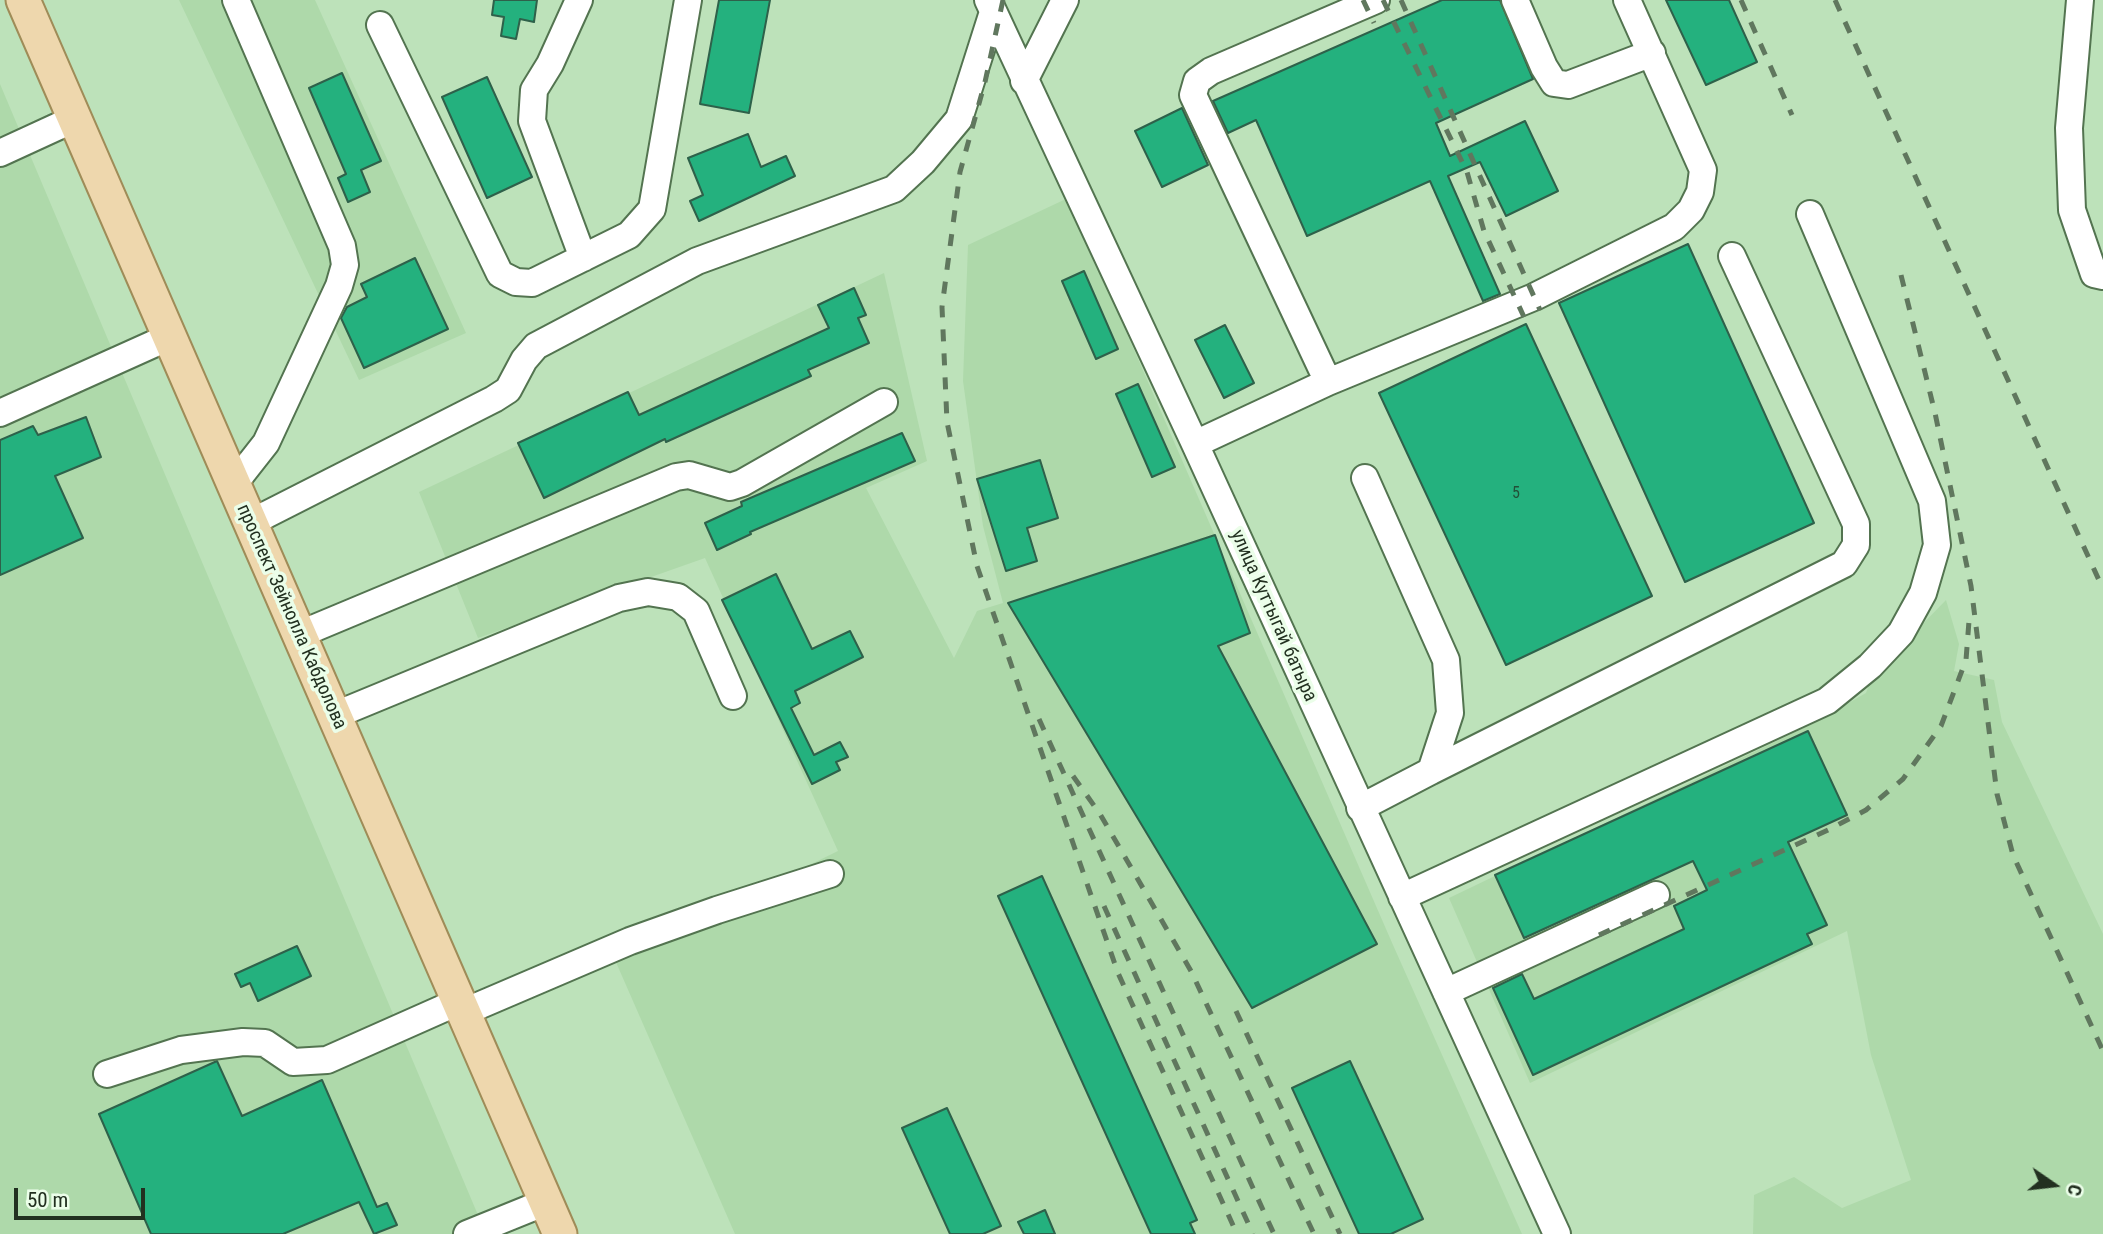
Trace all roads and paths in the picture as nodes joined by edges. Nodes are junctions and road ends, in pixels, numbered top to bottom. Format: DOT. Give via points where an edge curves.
graph roads {
  1 [pos="23,0"];
  2 [pos="236,0"];
  3 [pos="579,0"];
  4 [pos="688,0"];
  5 [pos="1065,0"];
  6 [pos="1376,0"];
  7 [pos="1515,0"];
  8 [pos="1627,0"];
  9 [pos="2080,0"];
  10 [pos="991,6"];
  11 [pos="380,24"];
  12 [pos="1651,53"];
  13 [pos="1024,81"];
  14 [pos="74,119"];
  15 [pos="0,153"];
  16 [pos="1810,214"];
  17 [pos="1732,256"];
  18 [pos="583,258"];
  19 [pos="2103,276"];
  20 [pos="169,337"];
  21 [pos="1328,382"];
  22 [pos="884,402"];
  23 [pos="0,413"];
  24 [pos="1195,444"];
  25 [pos="1365,478"];
  26 [pos="233,485"];
  27 [pos="250,523"];
  28 [pos="299,635"];
  29 [pos="733,696"];
  30 [pos="333,716"];
  31 [pos="1431,771"];
  32 [pos="1360,808"];
  33 [pos="830,874"];
  34 [pos="1656,895"];
  35 [pos="1402,897"];
  36 [pos="1446,992"];
  37 [pos="462,1007"];
  38 [pos="107,1074"];
  39 [pos="546,1202"];
  40 [pos="467,1234"];
  41 [pos="560,1234"];
  42 [pos="1556,1234"];
  1 -- 14 [label="main road, проспект Зейнолла Кабдолова"];
  2 -- 26 [label="street" via="342,246 345,265 266,443"];
  3 -- 18 [label="street" via="534,90 532,121"];
  4 -- 18 [label="street" via="652,209 629,234"];
  5 -- 13 [label="street"];
  6 -- 21 [label="street" via="1210,71 1197,81 1193,95"];
  7 -- 12 [label="street" via="1554,83 1568,85"];
  8 -- 12 [label="street"];
  9 -- 19 [label="street" via="2068,128 2072,210 2094,274"];
  10 -- 13 [label="street, улица Куттыгай батыра"];
  10 -- 27 [label="street" via="959,119 923,163 894,189 697,261 536,346 508,390 494,399"];
  11 -- 18 [label="street" via="500,274 532,283"];
  12 -- 21 [label="street" via="1703,170 1691,210 1674,227 1534,297"];
  13 -- 24 [label="street, улица Куттыгай батыра"];
  14 -- 15 [label="street"];
  14 -- 20 [label="main road, проспект Зейнолла Кабдолова"];
  16 -- 35 [label="street" via="1932,500 1937,545 1923,593 1901,633 1827,701"];
  17 -- 31 [label="street" via="1856,524 1856,545 1844,564"];
  20 -- 23 [label="street"];
  20 -- 26 [label="main road, проспект Зейнолла Кабдолова"];
  21 -- 24 [label="street"];
  22 -- 28 [label="street" via="742,483 730,487 689,475 676,477"];
  24 -- 32 [label="street, улица Куттыгай батыра"];
  25 -- 31 [label="street" via="1446,660 1450,713"];
  26 -- 27 [label="main road, проспект Зейнолла Кабдолова"];
  27 -- 28 [label="main road, проспект Зейнолла Кабдолова"];
  28 -- 30 [label="main road, проспект Зейнолла Кабдолова"];
  29 -- 30 [label="street" via="696,611 678,597 648,592 619,598"];
  30 -- 37 [label="main road, проспект Зейнолла Кабдолова"];
  31 -- 32 [label="street"];
  32 -- 35 [label="street, улица Куттыгай батыра"];
  33 -- 37 [label="street" via="630,941"];
  34 -- 36 [label="street"];
  35 -- 36 [label="street, улица Куттыгай батыра"];
  36 -- 42 [label="street, улица Куттыгай батыра"];
  37 -- 38 [label="street" via="327,1060 293,1062 265,1043 243,1042 181,1050"];
  37 -- 39 [label="main road, проспект Зейнолла Кабдолова"];
  39 -- 40 [label="street"];
  39 -- 41 [label="main road, проспект Зейнолла Кабдолова"];
}
